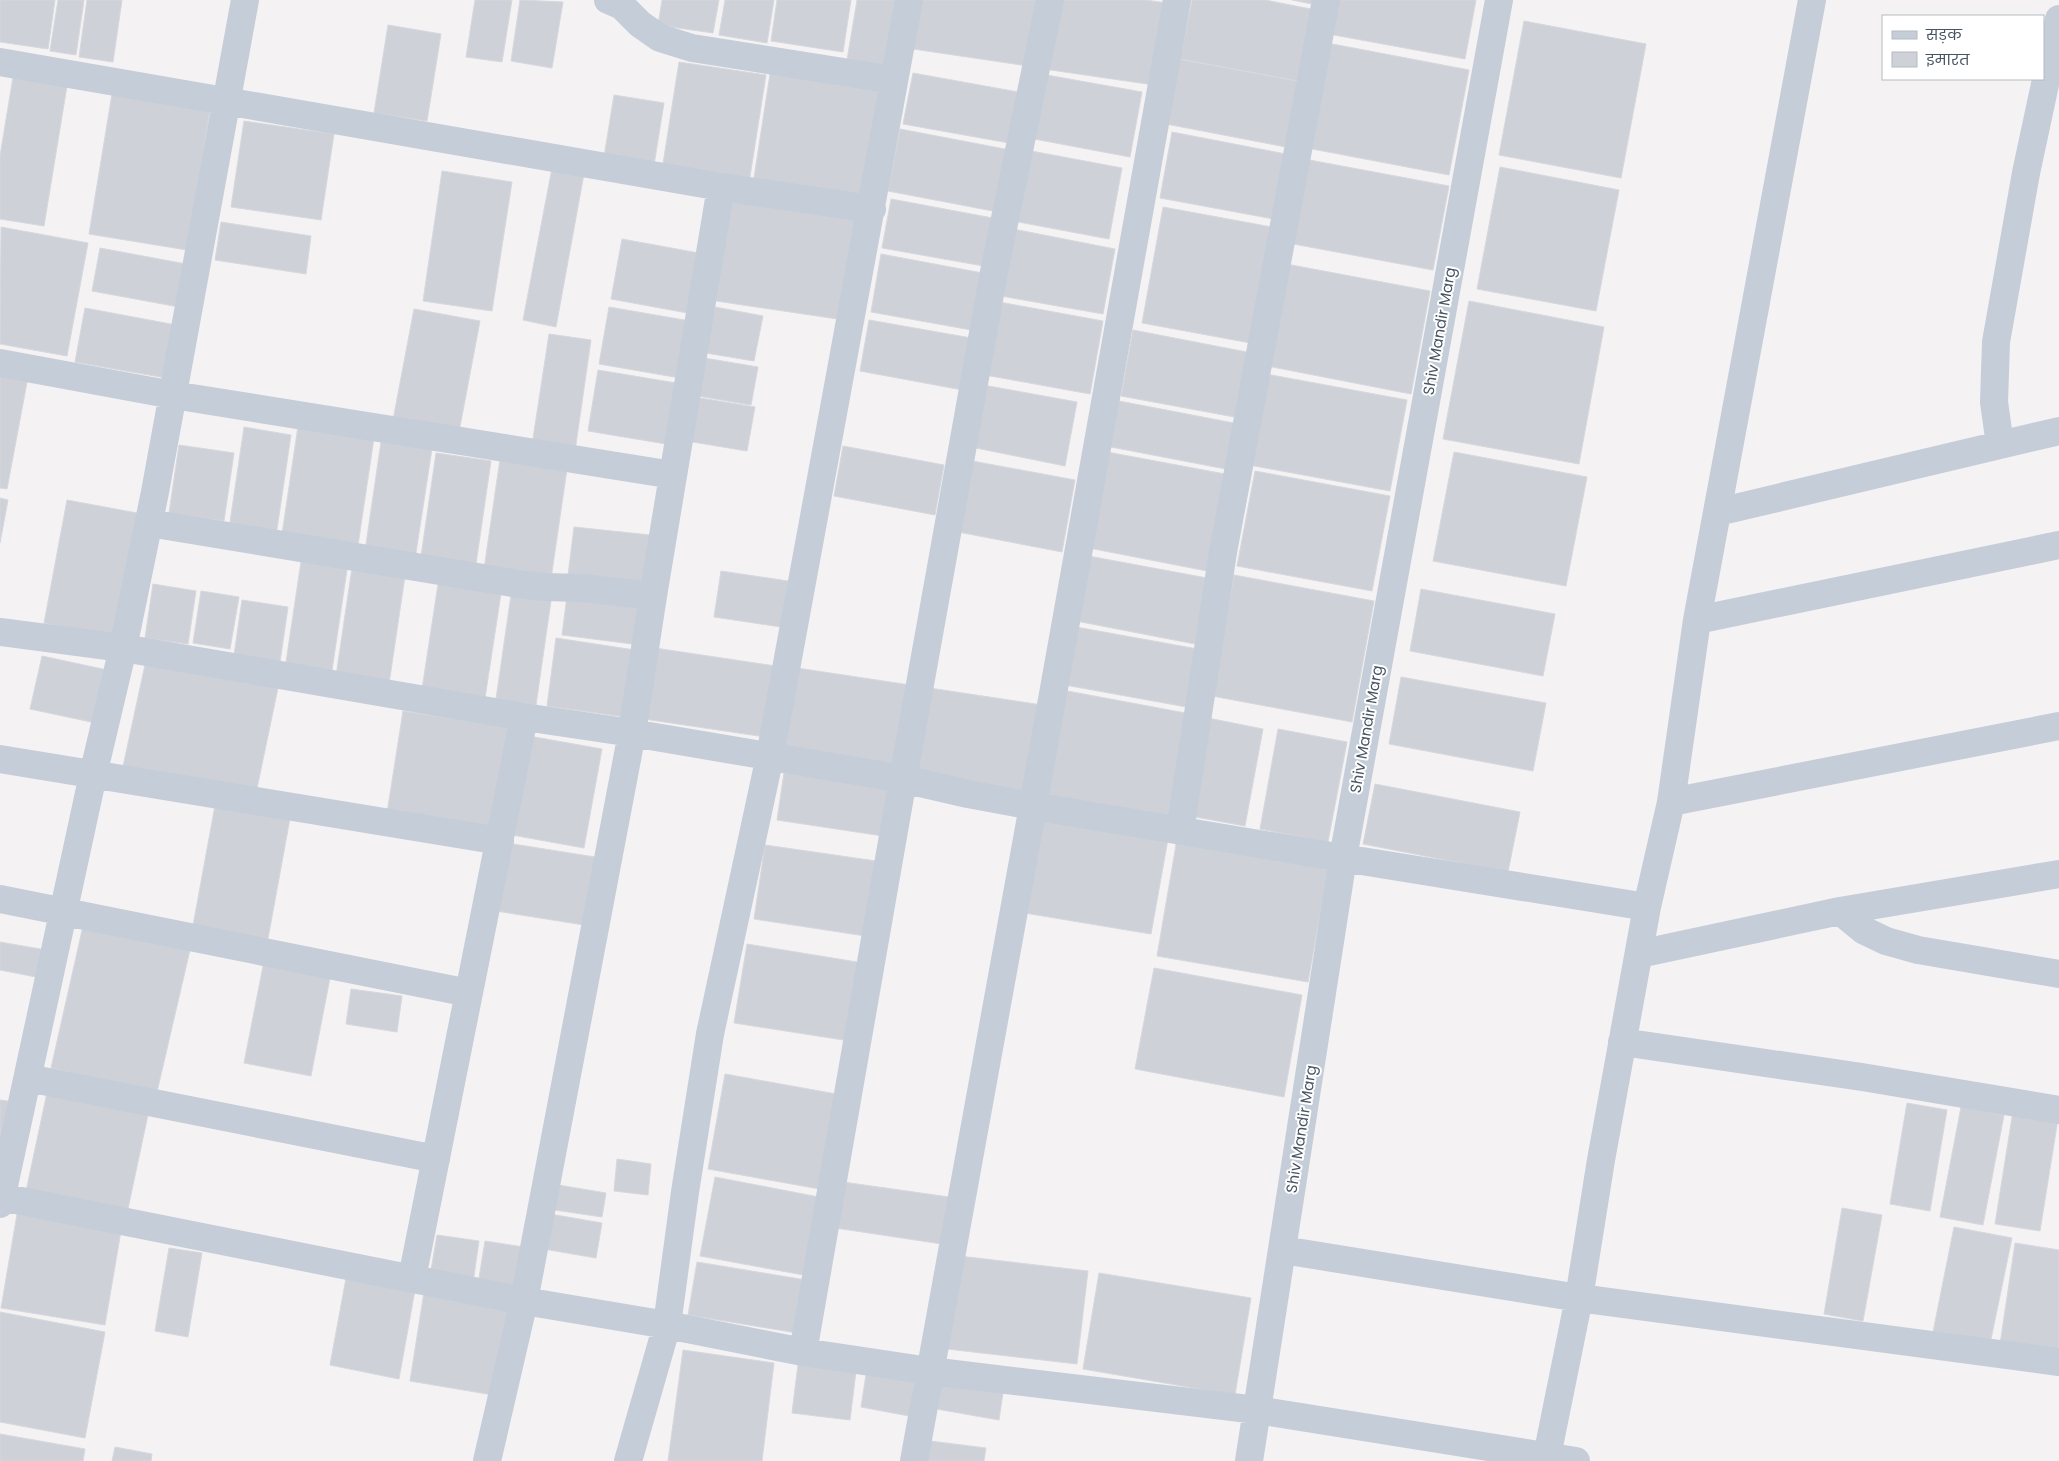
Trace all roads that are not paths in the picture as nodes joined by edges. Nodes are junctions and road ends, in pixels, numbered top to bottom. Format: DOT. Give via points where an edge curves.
graph roads {
  1 [pos="245,0"];
  2 [pos="608,0"];
  3 [pos="909,0"];
  4 [pos="1050,0"];
  5 [pos="1177,0"];
  6 [pos="1326,0"];
  7 [pos="1500,0"];
  8 [pos="1812,0"];
  9 [pos="2059,19"];
  10 [pos="0,62"];
  11 [pos="894,80"];
  12 [pos="227,101"];
  13 [pos="721,188"];
  14 [pos="872,209"];
  15 [pos="0,363"];
  16 [pos="173,396"];
  17 [pos="2059,431"];
  18 [pos="2000,445"];
  19 [pos="673,475"];
  20 [pos="1718,512"];
  21 [pos="149,523"];
  22 [pos="2059,546"];
  23 [pos="652,596"];
  24 [pos="1697,620"];
  25 [pos="0,632"];
  26 [pos="123,648"];
  27 [pos="524,717"];
  28 [pos="2059,726"];
  29 [pos="632,733"];
  30 [pos="770,756"];
  31 [pos="0,759"];
  32 [pos="93,775"];
  33 [pos="903,779"];
  34 [pos="1671,802"];
  35 [pos="1034,806"];
  36 [pos="1180,831"];
  37 [pos="500,841"];
  38 [pos="1343,858"];
  39 [pos="2059,874"];
  40 [pos="0,899"];
  41 [pos="1647,907"];
  42 [pos="1840,911"];
  43 [pos="64,912"];
  44 [pos="1639,954"];
  45 [pos="2059,974"];
  46 [pos="469,993"];
  47 [pos="1622,1042"];
  48 [pos="28,1078"];
  49 [pos="2059,1110"];
  50 [pos="436,1159"];
  51 [pos="1,1201"];
  52 [pos="1283,1250"];
  53 [pos="412,1278"];
  54 [pos="1579,1298"];
  55 [pos="524,1301"];
  56 [pos="668,1325"];
  57 [pos="802,1352"];
  58 [pos="2059,1362"];
  59 [pos="930,1371"];
  60 [pos="1257,1410"];
  61 [pos="1547,1459"];
  62 [pos="487,1461"];
  63 [pos="628,1461"];
  64 [pos="914,1461"];
  65 [pos="1249,1461"];
  66 [pos="1576,1461"];
  1 -- 12 [label="street"];
  2 -- 11 [label="street" via="622,6 660,38 692,48"];
  3 -- 11 [label="street"];
  4 -- 33 [label="street" via="994,272"];
  5 -- 35 [label="street"];
  6 -- 36 [label="street" via="1223,552"];
  7 -- 38 [label="street, Shiv Mandir Marg"];
  8 -- 20 [label="street"];
  9 -- 18 [label="street" via="2026,172 1996,342 1994,402"];
  10 -- 12 [label="street"];
  11 -- 14 [label="street"];
  12 -- 13 [label="street"];
  12 -- 16 [label="street"];
  13 -- 14 [label="street"];
  13 -- 19 [label="street"];
  14 -- 30 [label="street"];
  15 -- 16 [label="street"];
  16 -- 19 [label="street"];
  16 -- 21 [label="street"];
  17 -- 18 [label="street"];
  18 -- 20 [label="street"];
  19 -- 23 [label="street"];
  20 -- 24 [label="street"];
  21 -- 23 [label="street" via="525,585"];
  21 -- 26 [label="street"];
  22 -- 24 [label="street"];
  23 -- 29 [label="street"];
  24 -- 34 [label="street"];
  25 -- 26 [label="street"];
  26 -- 27 [label="street"];
  26 -- 32 [label="street"];
  27 -- 29 [label="street"];
  27 -- 37 [label="street"];
  28 -- 34 [label="street"];
  29 -- 30 [label="street"];
  29 -- 55 [label="street"];
  30 -- 33 [label="street"];
  30 -- 56 [label="street" via="710,1034"];
  31 -- 32 [label="street"];
  32 -- 37 [label="street"];
  32 -- 43 [label="street"];
  33 -- 35 [label="street"];
  33 -- 57 [label="street"];
  34 -- 41 [label="street"];
  35 -- 36 [label="street"];
  35 -- 59 [label="street"];
  36 -- 38 [label="street"];
  37 -- 46 [label="street"];
  38 -- 41 [label="street"];
  38 -- 52 [label="street, Shiv Mandir Marg"];
  39 -- 42 [label="street"];
  40 -- 43 [label="street"];
  41 -- 44 [label="street"];
  42 -- 44 [label="street"];
  42 -- 45 [label="street" via="1864,930 1886,941 1918,950"];
  43 -- 46 [label="street"];
  43 -- 48 [label="street"];
  44 -- 47 [label="street"];
  46 -- 50 [label="street"];
  47 -- 49 [label="street"];
  47 -- 54 [label="street"];
  48 -- 50 [label="street"];
  48 -- 51 [label="street"];
  50 -- 53 [label="street"];
  51 -- 53 [label="street"];
  52 -- 54 [label="street"];
  52 -- 60 [label="street, Shiv Mandir Marg"];
  53 -- 55 [label="street"];
  54 -- 58 [label="street"];
  54 -- 61 [label="street"];
  55 -- 56 [label="street"];
  55 -- 62 [label="street"];
  56 -- 57 [label="street"];
  56 -- 63 [label="street"];
  57 -- 59 [label="street"];
  59 -- 60 [label="street"];
  59 -- 64 [label="street"];
  60 -- 61 [label="street"];
  60 -- 65 [label="street, Shiv Mandir Marg"];
  61 -- 66 [label="street"];
}
